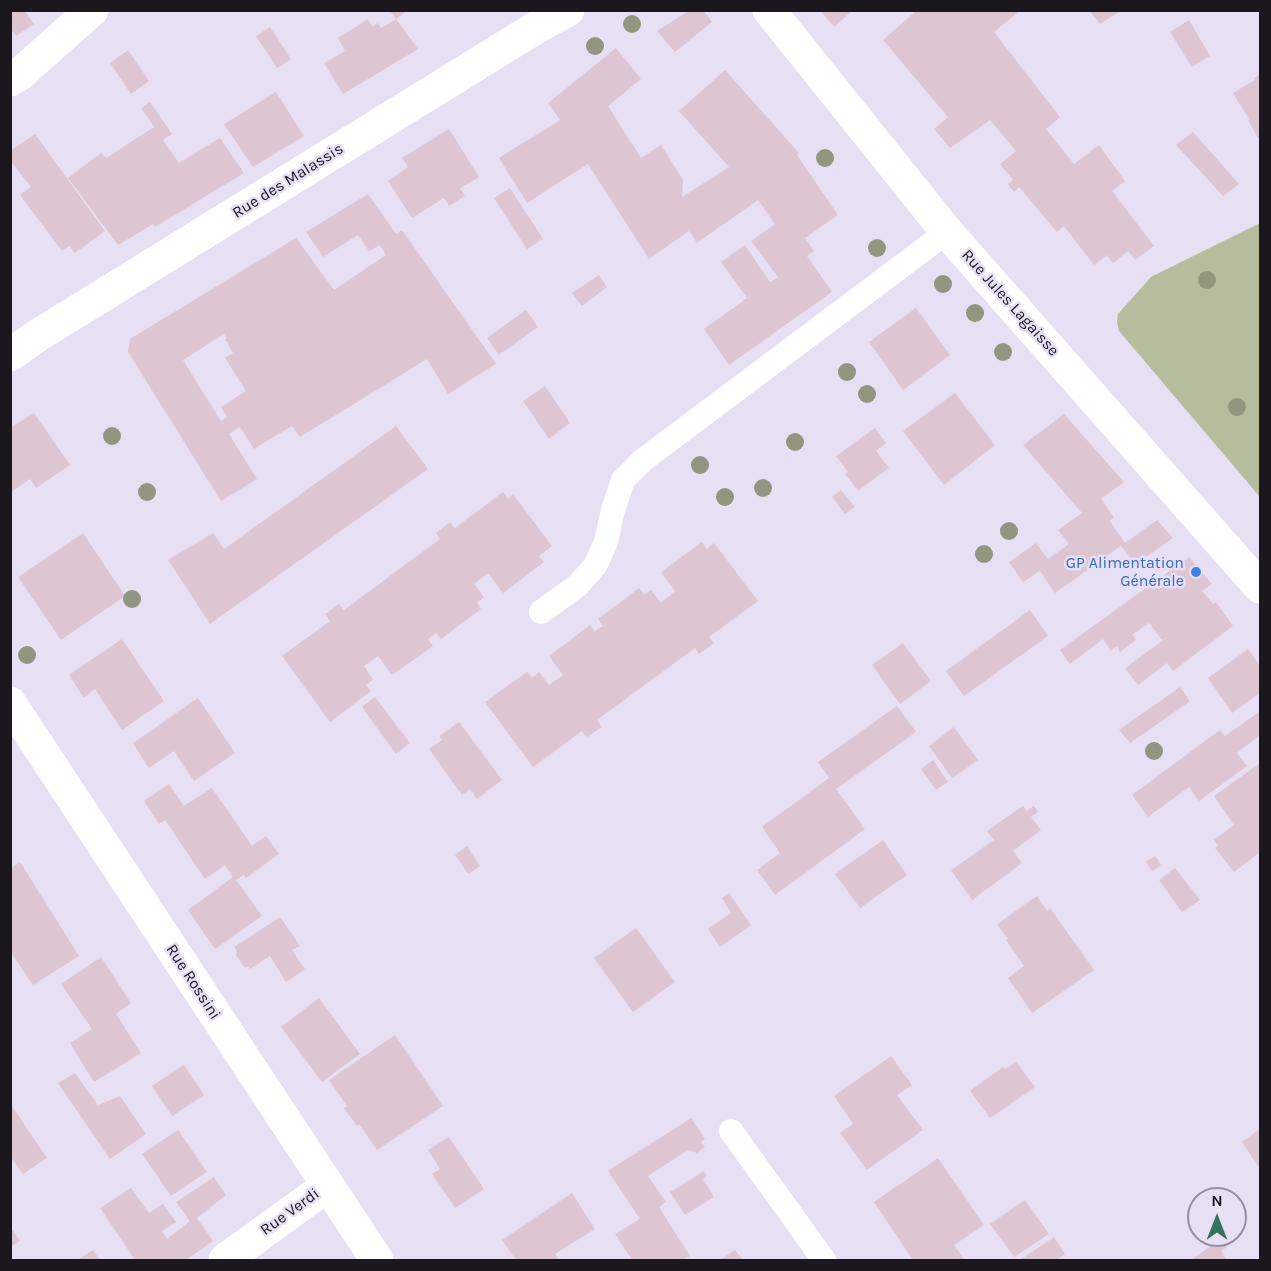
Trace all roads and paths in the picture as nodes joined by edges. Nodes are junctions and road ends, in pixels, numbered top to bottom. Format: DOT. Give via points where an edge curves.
graph roads {
  1 [pos="92,10"];
  2 [pos="568,10"];
  3 [pos="769,10"];
  4 [pos="530,19"];
  5 [pos="10,80"];
  6 [pos="947,232"];
  7 [pos="10,355"];
  8 [pos="1260,587"];
  9 [pos="541,612"];
  10 [pos="10,703"];
  11 [pos="731,1131"];
  12 [pos="327,1186"];
  13 [pos="225,1260"];
  14 [pos="377,1260"];
  15 [pos="824,1260"];
  1 -- 5 [label="street"];
  2 -- 4 [label="street, Rue des Malassis"];
  3 -- 6 [label="street, Rue Jules Lagaisse"];
  4 -- 7 [label="street, Rue des Malassis"];
  6 -- 8 [label="street, Rue Jules Lagaisse"];
  6 -- 9 [label="lane" via="643,460 623,480 606,542 595,566 578,585"];
  10 -- 12 [label="street, Rue Rossini"];
  11 -- 15 [label="lane"];
  12 -- 13 [label="street, Rue Verdi"];
  12 -- 14 [label="street, Rue Rossini"];
}
